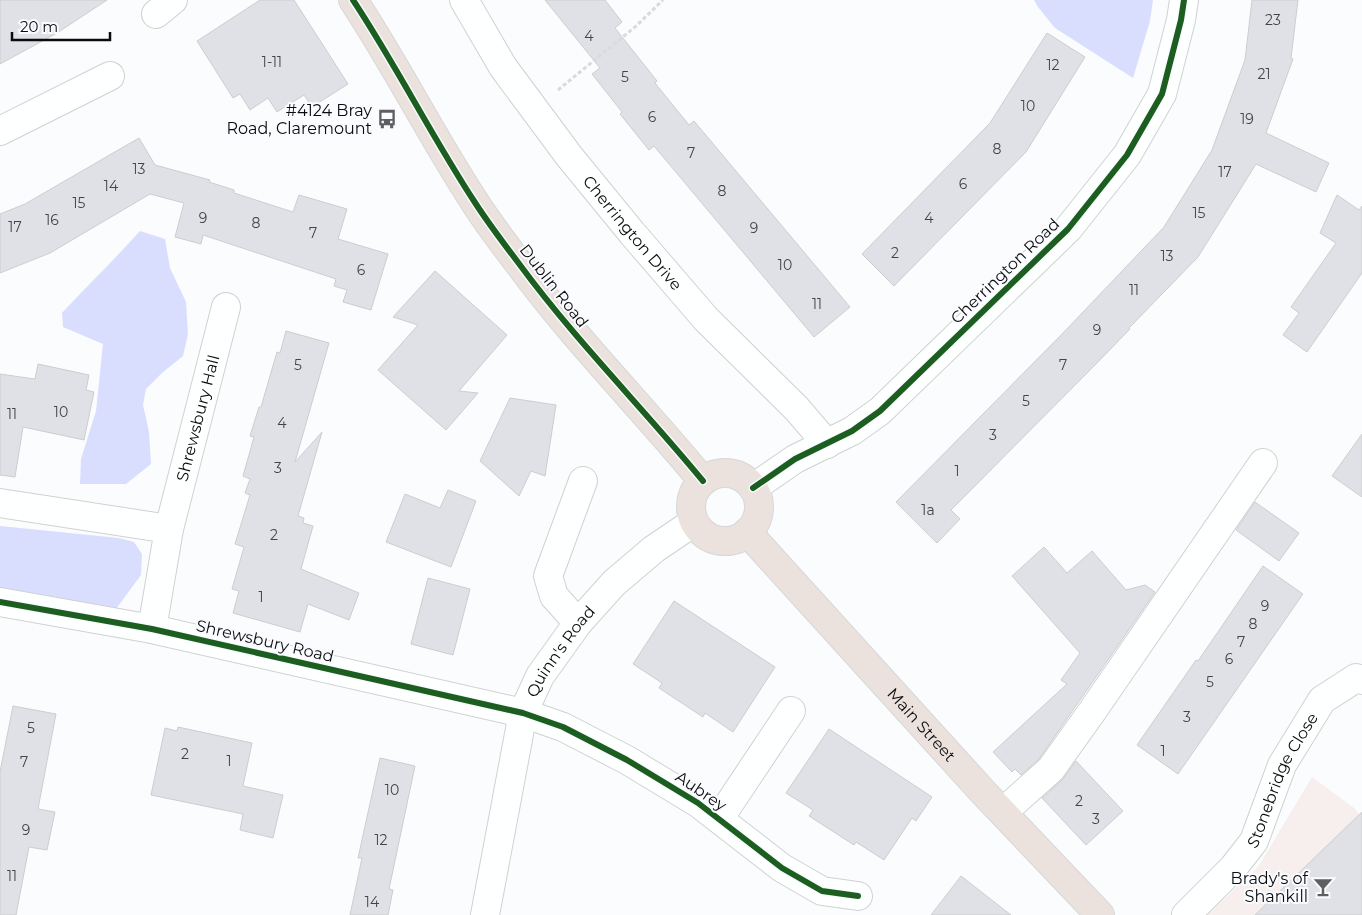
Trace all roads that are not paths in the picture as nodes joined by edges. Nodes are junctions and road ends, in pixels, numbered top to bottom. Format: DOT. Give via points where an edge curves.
graph roads {
  1 [pos="353,0"];
  2 [pos="464,0"];
  3 [pos="1184,0"];
  4 [pos="110,76"];
  5 [pos="0,131"];
  6 [pos="226,307"];
  7 [pos="827,444"];
  8 [pos="1262,463"];
  9 [pos="583,481"];
  10 [pos="703,481"];
  11 [pos="753,488"];
  12 [pos="0,503"];
  13 [pos="694,522"];
  14 [pos="169,529"];
  15 [pos="747,532"];
  16 [pos="0,602"];
  17 [pos="578,623"];
  18 [pos="152,629"];
  19 [pos="1362,680"];
  20 [pos="791,711"];
  21 [pos="523,713"];
  22 [pos="1003,812"];
  23 [pos="719,819"];
  24 [pos="858,896"];
  25 [pos="485,915"];
  26 [pos="1100,915"];
  27 [pos="1186,915"];
  1 -- 10 [label="main road, Dublin Road" via="474,201 520,266 584,346"];
  2 -- 7 [label="street, Cherrington Drive" via="503,67 569,156 706,319 797,409"];
  3 -- 7 [label="street, Cherrington Road" via="1182,20 1162,94 1127,155 1068,229 880,411"];
  4 -- 5 [label="street"];
  6 -- 14 [label="street, Shrewsbury Hall"];
  7 -- 11 [label="street, Cherrington Road" via="795,459"];
  8 -- 22 [label="street" via="1051,769"];
  9 -- 17 [label="street" via="548,576 554,596"];
  10 -- 11 [label="main road" via="711,476 735,475"];
  10 -- 13 [label="main road" via="697,487 691,505"];
  11 -- 15 [label="main road" via="758,513"];
  12 -- 14 [label="street"];
  13 -- 15 [label="main road" via="703,534 717,540 737,539"];
  13 -- 17 [label="street, Quinn's Road" via="647,554 614,583"];
  14 -- 18 [label="street, Shrewsbury Hall"];
  15 -- 22 [label="main road, Main Street"];
  16 -- 18 [label="street, Shrewsbury Road"];
  17 -- 21 [label="street, Quinn's Road" via="540,676"];
  18 -- 21 [label="street, Shrewsbury Road"];
  19 -- 27 [label="street, Stonebridge Close" via="1356,678 1322,700 1282,765 1254,841 1233,868"];
  20 -- 23 [label="street, Aubrey"];
  21 -- 23 [label="street, Aubrey" via="563,727 627,760"];
  21 -- 25 [label="street, Quinn's Road"];
  22 -- 26 [label="main road, Main Street"];
  23 -- 24 [label="street, Aubrey" via="782,868 822,891"];
}
